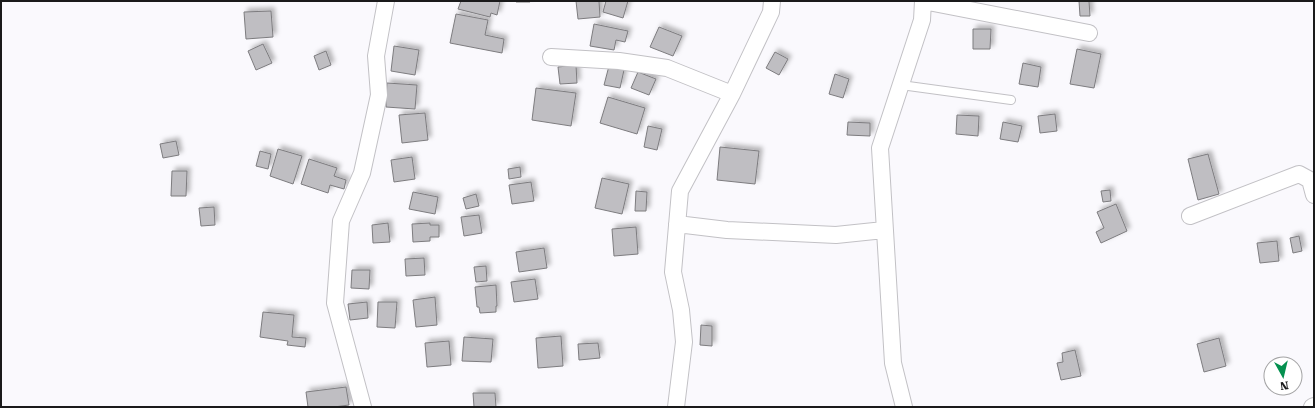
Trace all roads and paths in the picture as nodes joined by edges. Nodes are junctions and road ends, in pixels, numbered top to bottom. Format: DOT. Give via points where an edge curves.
graph roads {
  1 [pos="386,1"];
  2 [pos="772,1"];
  3 [pos="923,1"];
  4 [pos="1089,33"];
  5 [pos="551,57"];
  6 [pos="901,85"];
  7 [pos="732,94"];
  8 [pos="1011,100"];
  9 [pos="1313,184"];
  10 [pos="1190,216"];
  11 [pos="677,224"];
  12 [pos="884,230"];
  13 [pos="363,407"];
  14 [pos="676,407"];
  15 [pos="904,407"];
  1 -- 13 [label="street" via="376,56 379,95 362,174 341,221 336,303"];
  2 -- 7 [label="street" via="772,12"];
  3 -- 4 [label="street"];
  3 -- 6 [label="street" via="922,20"];
  5 -- 7 [label="street" via="619,61 667,68"];
  6 -- 8 [label="lane"];
  6 -- 12 [label="street" via="880,148"];
  7 -- 11 [label="street" via="680,191"];
  9 -- 10 [label="street" via="1299,174"];
  11 -- 12 [label="street" via="727,230 836,235"];
  11 -- 14 [label="street" via="672,272 681,310 684,342"];
  12 -- 15 [label="street" via="893,363"];
}
